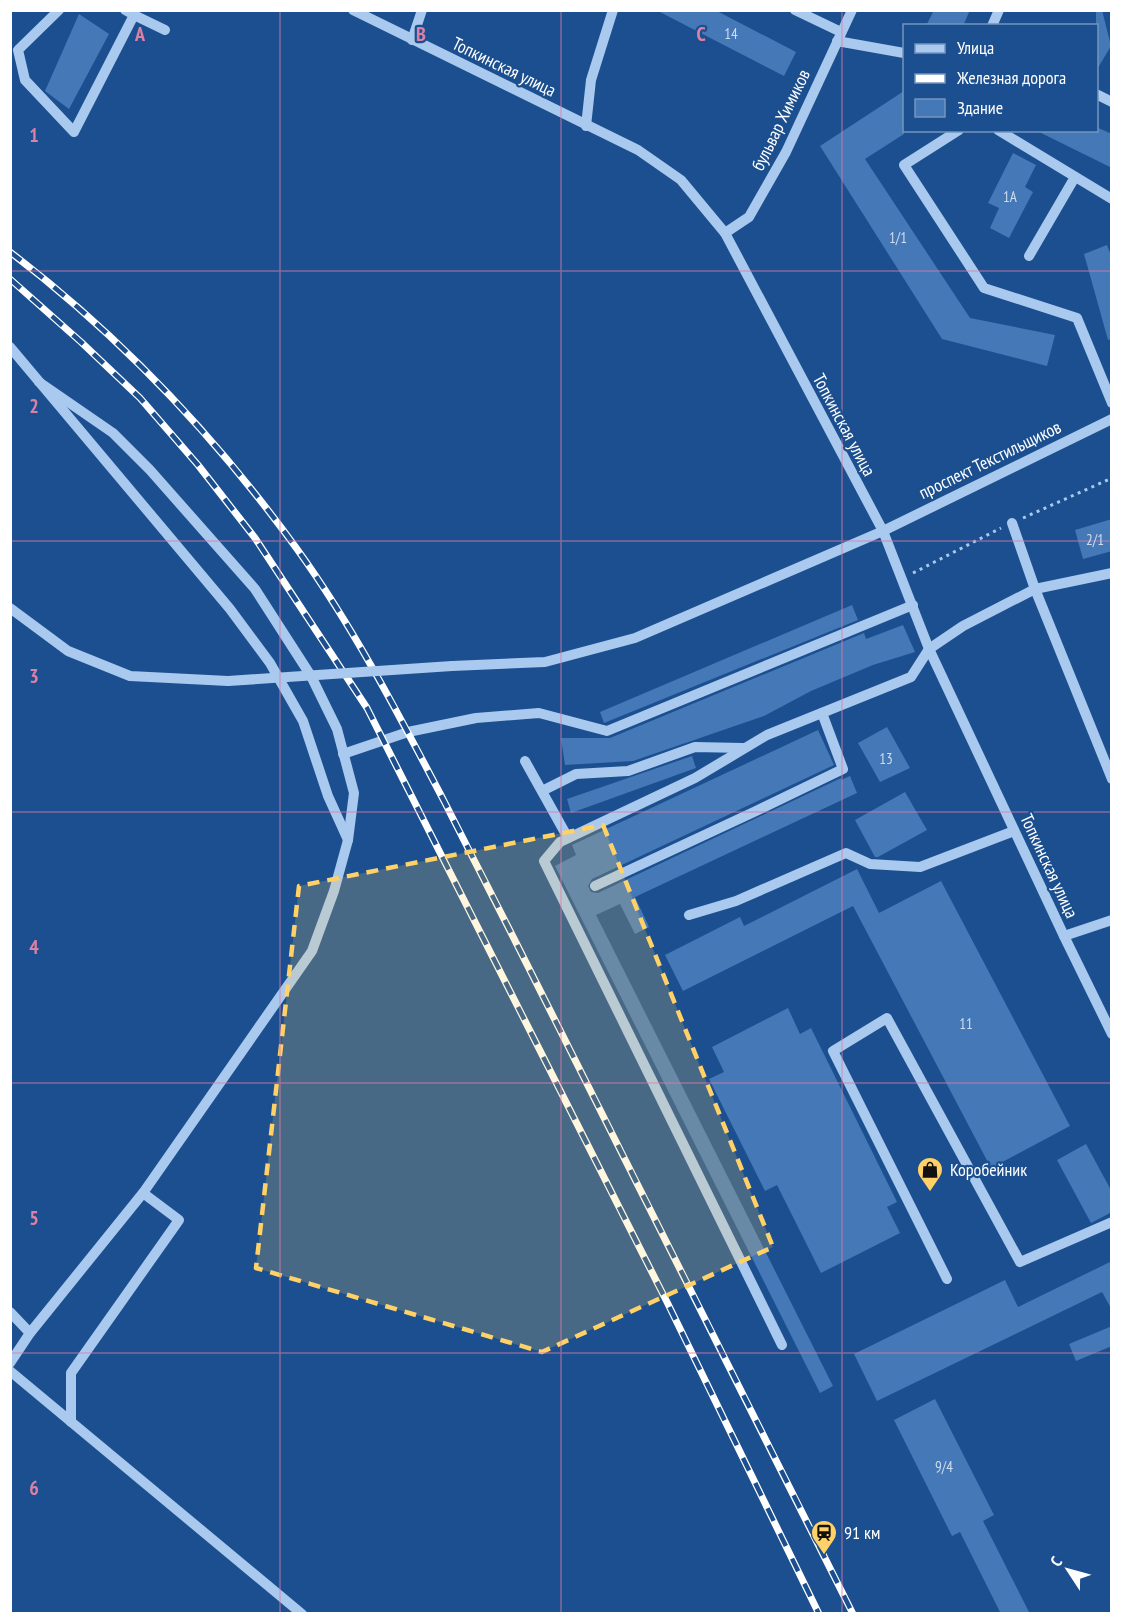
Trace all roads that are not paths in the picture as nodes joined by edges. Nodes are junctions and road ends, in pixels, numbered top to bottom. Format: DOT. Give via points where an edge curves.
graph roads {
  1 [pos="59,10"];
  2 [pos="353,10"];
  3 [pos="422,10"];
  4 [pos="613,10"];
  5 [pos="795,10"];
  6 [pos="852,10"];
  7 [pos="999,10"];
  8 [pos="130,13"];
  9 [pos="993,24"];
  10 [pos="165,30"];
  11 [pos="839,37"];
  12 [pos="412,40"];
  13 [pos="14,48"];
  14 [pos="903,53"];
  15 [pos="1098,95"];
  16 [pos="1112,102"];
  17 [pos="586,126"];
  18 [pos="956,132"];
  19 [pos="1001,132"];
  20 [pos="1075,177"];
  21 [pos="1112,199"];
  22 [pos="725,233"];
  23 [pos="1029,256"];
  24 [pos="10,347"];
  25 [pos="39,382"];
  26 [pos="1112,403"];
  27 [pos="1112,419"];
  28 [pos="1012,523"];
  29 [pos="883,531"];
  30 [pos="1112,573"];
  31 [pos="1035,589"];
  32 [pos="913,605"];
  33 [pos="10,608"];
  34 [pos="929,649"];
  35 [pos="822,713"];
  36 [pos="745,748"];
  37 [pos="343,754"];
  38 [pos="525,761"];
  39 [pos="1112,779"];
  40 [pos="542,791"];
  41 [pos="1014,831"];
  42 [pos="568,838"];
  43 [pos="348,840"];
  44 [pos="595,886"];
  45 [pos="689,915"];
  46 [pos="1112,920"];
  47 [pos="1064,936"];
  48 [pos="1112,1034"];
  49 [pos="143,1193"];
  50 [pos="1112,1222"];
  51 [pos="947,1279"];
  52 [pos="10,1312"];
  53 [pos="30,1333"];
  54 [pos="782,1345"];
  55 [pos="10,1363"];
  56 [pos="10,1371"];
  57 [pos="71,1422"];
  58 [pos="302,1614"];
  1 -- 13 [label="street"];
  2 -- 12 [label="street, Топкинская улица"];
  3 -- 12 [label="street"];
  4 -- 17 [label="street" via="591,80"];
  5 -- 11 [label="street"];
  6 -- 11 [label="street, бульвар Химиков"];
  7 -- 9 [label="street"];
  8 -- 10 [label="street"];
  8 -- 13 [label="street" via="74,132 25,80"];
  11 -- 14 [label="street"];
  11 -- 22 [label="street, бульвар Химиков" via="786,152 749,217"];
  12 -- 17 [label="street, Топкинская улица"];
  15 -- 16 [label="street"];
  17 -- 22 [label="street, Топкинская улица" via="638,150 681,180"];
  18 -- 26 [label="street" via="904,165 984,288 1077,318"];
  19 -- 20 [label="street"];
  20 -- 21 [label="street"];
  20 -- 23 [label="street"];
  22 -- 29 [label="street, Топкинская улица"];
  24 -- 25 [label="street"];
  25 -- 37 [label="street" via="113,433 255,589 311,676 337,729"];
  25 -- 43 [label="street" via="230,609 270,663 303,721"];
  27 -- 29 [label="street, проспект Текстильщиков"];
  28 -- 31 [label="street"];
  29 -- 32 [label="street, Топкинская улица"];
  29 -- 33 [label="street, проспект Текстильщиков, bridge" via="635,638 545,662 228,681 130,676 68,651"];
  30 -- 31 [label="street"];
  31 -- 34 [label="street" via="963,626"];
  31 -- 39 [label="street"];
  32 -- 34 [label="street, Топкинская улица"];
  32 -- 37 [label="street" via="607,731 539,713 476,718 408,732"];
  34 -- 35 [label="street" via="911,677"];
  34 -- 41 [label="street, Топкинская улица"];
  35 -- 36 [label="street"];
  35 -- 44 [label="street" via="843,768"];
  36 -- 40 [label="street" via="695,747 628,771 576,774"];
  36 -- 42 [label="street" via="695,778"];
  37 -- 43 [label="street" via="354,793"];
  38 -- 40 [label="street"];
  40 -- 42 [label="street"];
  41 -- 45 [label="street" via="920,867 870,864 846,852 736,901"];
  41 -- 47 [label="street, Топкинская улица"];
  42 -- 54 [label="street" via="544,861"];
  43 -- 49 [label="street" via="312,951"];
  46 -- 47 [label="street"];
  47 -- 48 [label="street, Топкинская улица"];
  49 -- 53 [label="street"];
  49 -- 57 [label="street" via="179,1220 71,1373"];
  50 -- 51 [label="street" via="1020,1263 887,1018 833,1051"];
  52 -- 53 [label="street"];
  53 -- 55 [label="street"];
  56 -- 57 [label="street"];
  57 -- 58 [label="street"];
}
